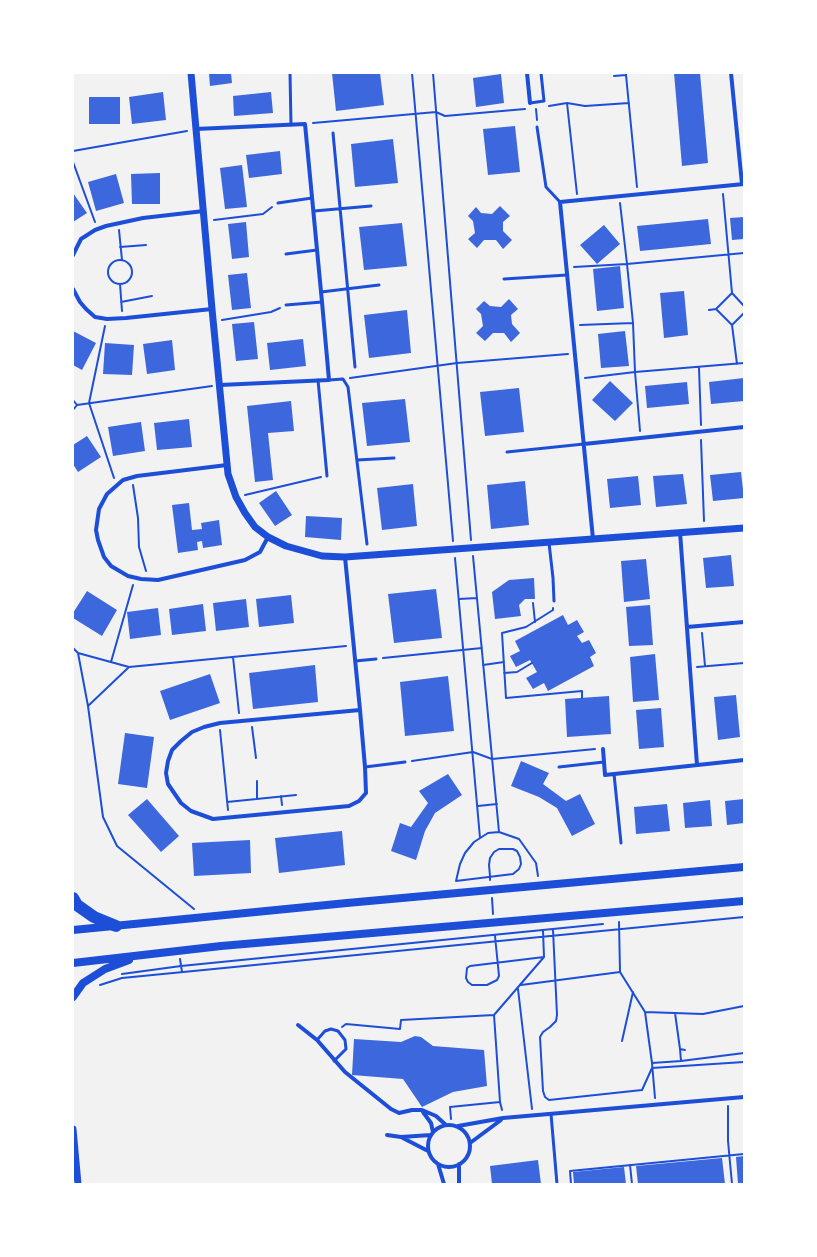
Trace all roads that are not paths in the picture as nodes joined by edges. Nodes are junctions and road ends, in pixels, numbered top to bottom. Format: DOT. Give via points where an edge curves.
graph roads {
  1 [pos="191,73"];
  2 [pos="290,73"];
  3 [pos="527,73"];
  4 [pos="541,73"];
  5 [pos="732,73"];
  6 [pos="530,103"];
  7 [pos="291,125"];
  8 [pos="537,127"];
  9 [pos="196,129"];
  10 [pos="333,133"];
  11 [pos="743,184"];
  12 [pos="312,198"];
  13 [pos="560,202"];
  14 [pos="278,203"];
  15 [pos="371,206"];
  16 [pos="340,208"];
  17 [pos="204,211"];
  18 [pos="314,211"];
  19 [pos="317,250"];
  20 [pos="286,254"];
  21 [pos="73,255"];
  22 [pos="568,275"];
  23 [pos="504,279"];
  24 [pos="379,285"];
  25 [pos="73,289"];
  26 [pos="348,289"];
  27 [pos="321,292"];
  28 [pos="322,302"];
  29 [pos="286,305"];
  30 [pos="212,309"];
  31 [pos="355,367"];
  32 [pos="318,380"];
  33 [pos="329,380"];
  34 [pos="220,385"];
  35 [pos="744,427"];
  36 [pos="584,444"];
  37 [pos="507,452"];
  38 [pos="394,458"];
  39 [pos="357,460"];
  40 [pos="228,465"];
  41 [pos="328,476"];
  42 [pos="744,528"];
  43 [pos="680,532"];
  44 [pos="268,537"];
  45 [pos="593,540"];
  46 [pos="548,541"];
  47 [pos="367,544"];
  48 [pos="345,557"];
  49 [pos="554,601"];
  50 [pos="744,622"];
  51 [pos="687,627"];
  52 [pos="376,659"];
  53 [pos="355,661"];
  54 [pos="360,710"];
  55 [pos="603,748"];
  56 [pos="744,760"];
  57 [pos="405,762"];
  58 [pos="604,762"];
  59 [pos="697,765"];
  60 [pos="365,767"];
  61 [pos="559,767"];
  62 [pos="614,774"];
  63 [pos="621,843"];
  64 [pos="744,867"];
  65 [pos="73,898"];
  66 [pos="744,901"];
  67 [pos="116,926"];
  68 [pos="73,930"];
  69 [pos="138,956"];
  70 [pos="73,963"];
  71 [pos="73,997"];
  72 [pos="298,1025"];
  73 [pos="318,1040"];
  74 [pos="334,1061"];
  75 [pos="744,1097"];
  76 [pos="422,1110"];
  77 [pos="551,1114"];
  78 [pos="503,1118"];
  79 [pos="446,1125"];
  80 [pos="458,1126"];
  81 [pos="73,1129"];
  82 [pos="432,1133"];
  83 [pos="388,1135"];
  84 [pos="401,1137"];
  85 [pos="470,1143"];
  86 [pos="428,1151"];
  87 [pos="438,1164"];
  88 [pos="459,1164"];
  89 [pos="78,1184"];
  90 [pos="444,1184"];
  91 [pos="459,1184"];
  92 [pos="557,1184"];
  1 -- 9 [label="street"];
  2 -- 7 [label="lane"];
  3 -- 6 [label="street"];
  4 -- 6 [label="lane" via="544,101"];
  5 -- 11 [label="street"];
  7 -- 9 [label="street"];
  7 -- 12 [label="street" via="306,124"];
  8 -- 13 [label="lane" via="546,187"];
  9 -- 17 [label="street"];
  10 -- 16 [label="lane"];
  11 -- 13 [label="street"];
  12 -- 14 [label="lane"];
  12 -- 18 [label="street"];
  13 -- 22 [label="street"];
  15 -- 16 [label="lane"];
  16 -- 18 [label="lane"];
  16 -- 26 [label="lane"];
  17 -- 21 [label="street" via="143,218 98,229 81,239"];
  17 -- 30 [label="street"];
  18 -- 19 [label="street"];
  19 -- 20 [label="lane"];
  19 -- 27 [label="street"];
  22 -- 23 [label="lane"];
  22 -- 36 [label="street"];
  24 -- 26 [label="lane"];
  25 -- 30 [label="street" via="80,302 95,317 107,319"];
  26 -- 27 [label="lane"];
  26 -- 31 [label="lane"];
  27 -- 28 [label="street"];
  28 -- 29 [label="lane"];
  28 -- 33 [label="street"];
  30 -- 34 [label="street"];
  32 -- 33 [label="street"];
  32 -- 34 [label="street"];
  32 -- 41 [label="lane"];
  33 -- 39 [label="lane" via="343,379 348,387"];
  34 -- 40 [label="street"];
  35 -- 36 [label="street"];
  36 -- 37 [label="lane"];
  36 -- 45 [label="street"];
  38 -- 39 [label="lane"];
  39 -- 47 [label="lane"];
  40 -- 44 [label="street" via="228,474 236,497 255,527"];
  40 -- 44 [label="street" via="123,480 107,494 99,509 98,540 104,557 111,566 123,574 158,580 245,560 260,552"];
  42 -- 43 [label="street"];
  43 -- 45 [label="street"];
  43 -- 51 [label="street"];
  44 -- 48 [label="street" via="286,546 322,556"];
  45 -- 46 [label="street"];
  46 -- 48 [label="street"];
  46 -- 49 [label="lane"];
  48 -- 53 [label="street"];
  50 -- 51 [label="street"];
  51 -- 59 [label="street"];
  52 -- 53 [label="lane"];
  53 -- 54 [label="street"];
  54 -- 60 [label="street"];
  54 -- 60 [label="street" via="220,723 204,727 192,732 172,750 166,773 168,784 181,803 191,811 213,819 349,806 359,801 366,793"];
  55 -- 58 [label="street"];
  56 -- 59 [label="street"];
  57 -- 60 [label="lane"];
  58 -- 61 [label="lane"];
  58 -- 62 [label="street" via="605,775"];
  59 -- 62 [label="street"];
  62 -- 63 [label="lane"];
  64 -- 67 [label="main road"];
  65 -- 67 [label="highway" via="84,910"];
  66 -- 69 [label="main road" via="221,946"];
  67 -- 68 [label="main road"];
  69 -- 70 [label="main road"];
  69 -- 71 [label="main road" via="105,969 83,983"];
  72 -- 73 [label="street"];
  73 -- 74 [label="street"];
  73 -- 74 [label="lane" via="325,1031 331,1029 338,1031 345,1040 346,1049"];
  74 -- 76 [label="street" via="391,1109 399,1113"];
  75 -- 77 [label="street"];
  76 -- 79 [label="street" via="436,1116"];
  76 -- 82 [label="street" via="431,1123"];
  77 -- 78 [label="street"];
  77 -- 92 [label="lane"];
  78 -- 80 [label="street"];
  78 -- 85 [label="street"];
  79 -- 80 [label="street"];
  79 -- 82 [label="street"];
  80 -- 85 [label="street" via="464,1130"];
  81 -- 89 [label="street"];
  82 -- 84 [label="street"];
  82 -- 86 [label="street" via="428,1140"];
  83 -- 84 [label="street"];
  84 -- 86 [label="street"];
  85 -- 88 [label="street" via="468,1155"];
  86 -- 87 [label="street"];
  87 -- 88 [label="street" via="445,1167"];
  87 -- 90 [label="street"];
  88 -- 91 [label="street"];
}
